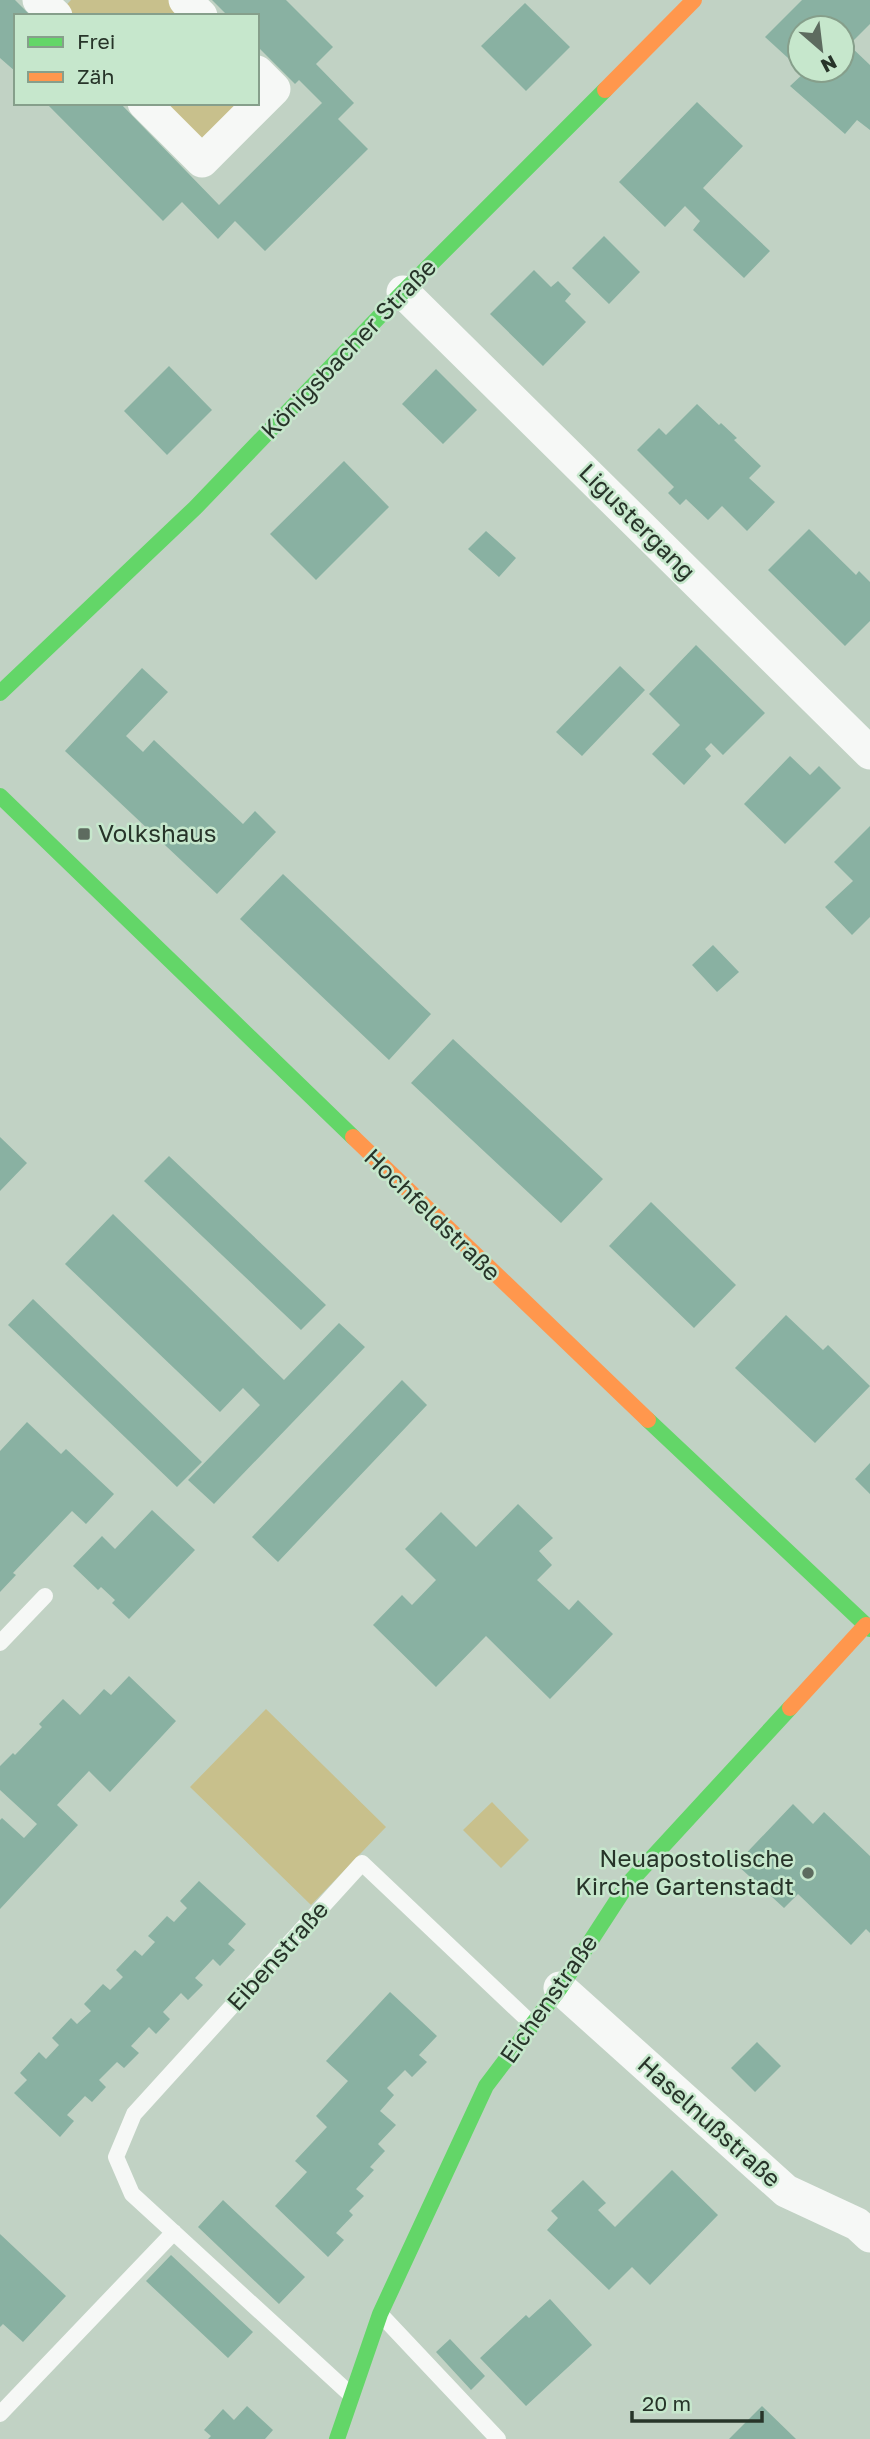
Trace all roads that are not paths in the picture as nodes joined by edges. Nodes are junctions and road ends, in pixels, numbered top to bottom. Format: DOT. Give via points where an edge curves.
graph roads {
  1 [pos="39,0"];
  2 [pos="185,0"];
  3 [pos="694,0"];
  4 [pos="54,14"];
  5 [pos="199,14"];
  6 [pos="259,74"];
  7 [pos="259,104"];
  8 [pos="146,105"];
  9 [pos="258,105"];
  10 [pos="403,292"];
  11 [pos="0,693"];
  12 [pos="870,753"];
  13 [pos="0,796"];
  14 [pos="45,1596"];
  15 [pos="868,1627"];
  16 [pos="0,1643"];
  17 [pos="560,1987"];
  18 [pos="532,2024"];
  19 [pos="174,2232"];
  20 [pos="870,2236"];
  21 [pos="380,2314"];
  22 [pos="352,2396"];
  23 [pos="0,2414"];
  24 [pos="337,2439"];
  25 [pos="498,2439"];
  1 -- 4 [label="street"];
  2 -- 5 [label="street"];
  3 -- 10 [label="street, Königsbacher Straße"];
  6 -- 7 [label="street" via="274,89"];
  8 -- 9 [label="street" via="202,162"];
  10 -- 11 [label="street, Königsbacher Straße" via="195,508"];
  10 -- 12 [label="street, Ligustergang"];
  13 -- 15 [label="street, Hochfeldstraße" via="453,1235"];
  14 -- 16 [label="lane"];
  15 -- 17 [label="street, Eichenstraße" via="628,1885"];
  17 -- 18 [label="street, Eichenstraße"];
  17 -- 20 [label="street, Haselnußstraße" via="786,2191 857,2224"];
  18 -- 19 [label="lane, Eibenstraße" via="362,1863 134,2114 116,2157 132,2194"];
  18 -- 21 [label="street, Eichenstraße" via="486,2086"];
  19 -- 22 [label="lane, Eibenstraße"];
  19 -- 23 [label="lane"];
  21 -- 22 [label="street, Eichenstraße"];
  21 -- 25 [label="lane"];
  22 -- 24 [label="street, Eichenstraße"];
}
